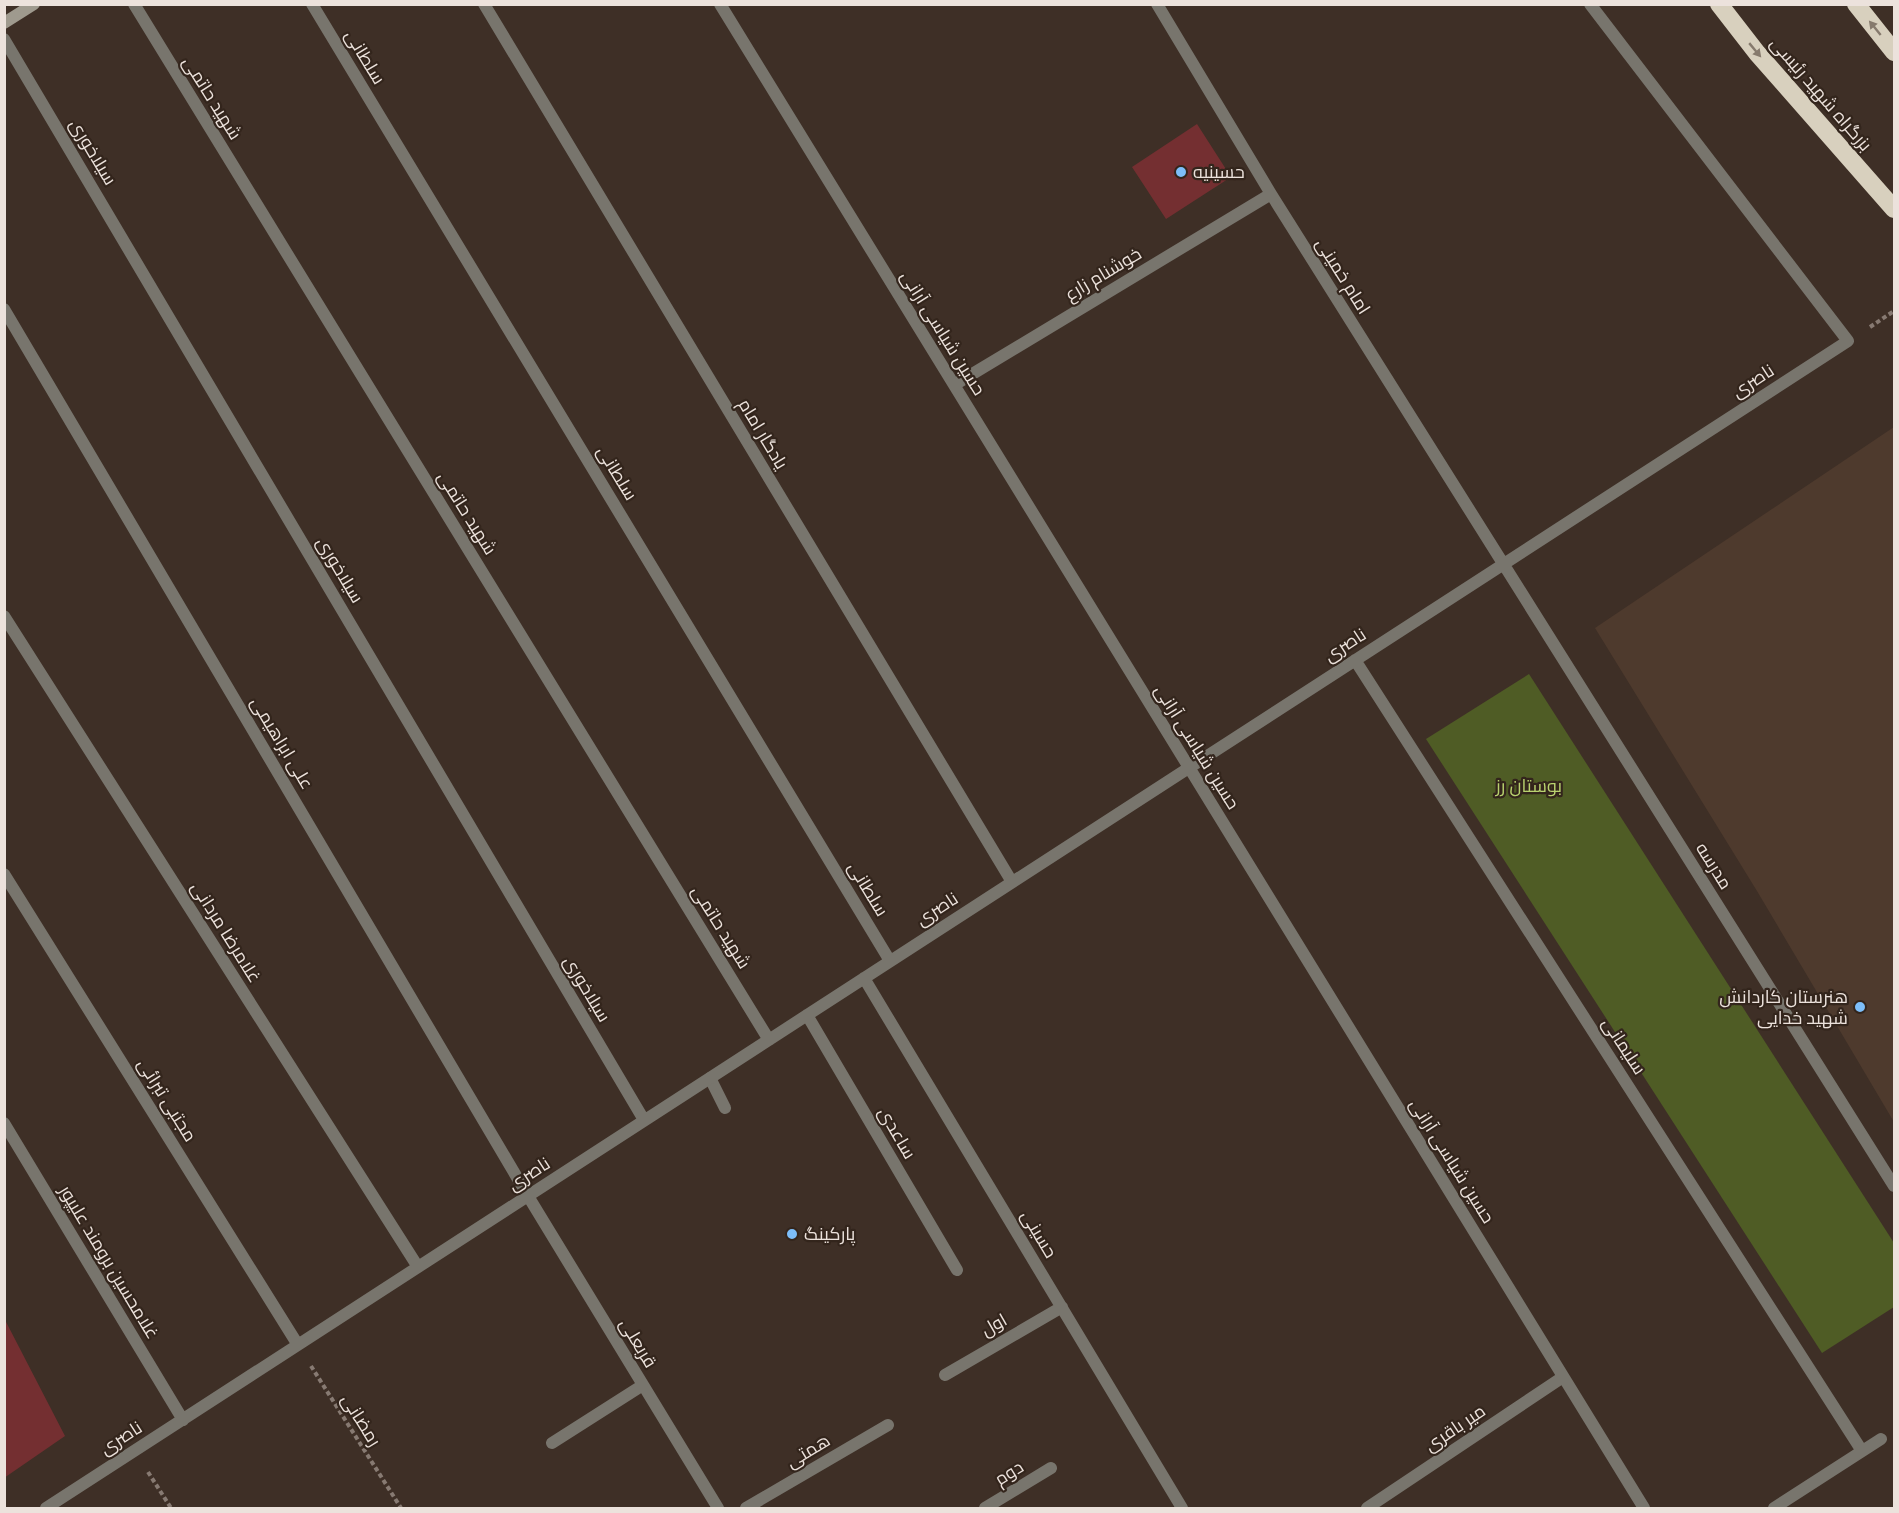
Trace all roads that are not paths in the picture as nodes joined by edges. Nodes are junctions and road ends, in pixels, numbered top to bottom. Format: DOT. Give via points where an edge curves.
graph roads {
  1 [pos="34,4"];
  2 [pos="134,4"];
  3 [pos="312,4"];
  4 [pos="484,4"];
  5 [pos="720,4"];
  6 [pos="1156,4"];
  7 [pos="1590,4"];
  8 [pos="1719,4"];
  9 [pos="1856,4"];
  10 [pos="4,23"];
  11 [pos="4,39"];
  12 [pos="1894,52"];
  13 [pos="1271,194"];
  14 [pos="1894,209"];
  15 [pos="4,309"];
  16 [pos="954,385"];
  17 [pos="1503,564"];
  18 [pos="4,616"];
  19 [pos="1355,660"];
  20 [pos="1189,768"];
  21 [pos="4,874"];
  22 [pos="1012,882"];
  23 [pos="890,961"];
  24 [pos="864,978"];
  25 [pos="807,1015"];
  26 [pos="769,1040"];
  27 [pos="710,1078"];
  28 [pos="725,1108"];
  29 [pos="644,1120"];
  30 [pos="4,1123"];
  31 [pos="1894,1186"];
  32 [pos="528,1196"];
  33 [pos="418,1267"];
  34 [pos="957,1270"];
  35 [pos="1062,1307"];
  36 [pos="298,1345"];
  37 [pos="945,1375"];
  38 [pos="1563,1377"];
  39 [pos="643,1385"];
  40 [pos="183,1420"];
  41 [pos="888,1425"];
  42 [pos="1881,1438"];
  43 [pos="552,1443"];
  44 [pos="1862,1451"];
  45 [pos="1051,1468"];
  46 [pos="46,1509"];
  47 [pos="718,1509"];
  48 [pos="746,1509"];
  49 [pos="985,1509"];
  50 [pos="1182,1509"];
  51 [pos="1367,1509"];
  52 [pos="1644,1509"];
  53 [pos="1774,1509"];
  1 -- 10 [label="main road"];
  2 -- 26 [label="street, شهید حاتمی"];
  3 -- 23 [label="street, سلطانی"];
  4 -- 22 [label="street, یادگار امام"];
  5 -- 16 [label="street, حسین شیاسی آرانی"];
  6 -- 13 [label="street, امام خمینی"];
  7 -- 17 [label="street, ناصری" via="1848,340"];
  8 -- 14 [label="highway, بزرگراه شهید رئیسی, one-way"];
  12 -- 9 [label="highway, one-way"];
  11 -- 29 [label="street, سیلاخوری"];
  13 -- 16 [label="street, خوشنام زارع"];
  13 -- 17 [label="street, امام خمینی"];
  15 -- 32 [label="street, علی ابراهیمی"];
  16 -- 20 [label="street, حسین شیاسی آرانی"];
  17 -- 19 [label="street, ناصری"];
  17 -- 31 [label="street, مدرسه"];
  18 -- 33 [label="street, غلامرضا مردانی"];
  19 -- 20 [label="street, ناصری"];
  19 -- 44 [label="street, سلیمانی"];
  20 -- 22 [label="street, ناصری"];
  20 -- 38 [label="street, حسین شیاسی آرانی"];
  21 -- 36 [label="street, مجتبی تبرائی"];
  22 -- 23 [label="street, ناصری"];
  23 -- 24 [label="street, ناصری"];
  24 -- 25 [label="street, ناصری"];
  24 -- 35 [label="street, حسینی"];
  25 -- 26 [label="street, ناصری"];
  25 -- 34 [label="street, ساعدی"];
  26 -- 27 [label="street, ناصری"];
  27 -- 28 [label="street"];
  27 -- 29 [label="street, ناصری"];
  29 -- 32 [label="street, ناصری"];
  30 -- 40 [label="street, غلامحسین برومند علیپور"];
  32 -- 33 [label="street, ناصری"];
  32 -- 39 [label="street, قربعلی"];
  33 -- 36 [label="street, ناصری"];
  35 -- 37 [label="street, اول"];
  35 -- 50 [label="street, حسینی"];
  36 -- 40 [label="street, ناصری"];
  38 -- 51 [label="street, میر باقری"];
  38 -- 52 [label="street, حسین شیاسی آرانی"];
  39 -- 43 [label="street"];
  39 -- 47 [label="street, قربعلی"];
  40 -- 46 [label="street, ناصری"];
  41 -- 48 [label="street, همتی"];
  42 -- 44 [label="street"];
  44 -- 53 [label="street"];
  45 -- 49 [label="street, دوم"];
}
